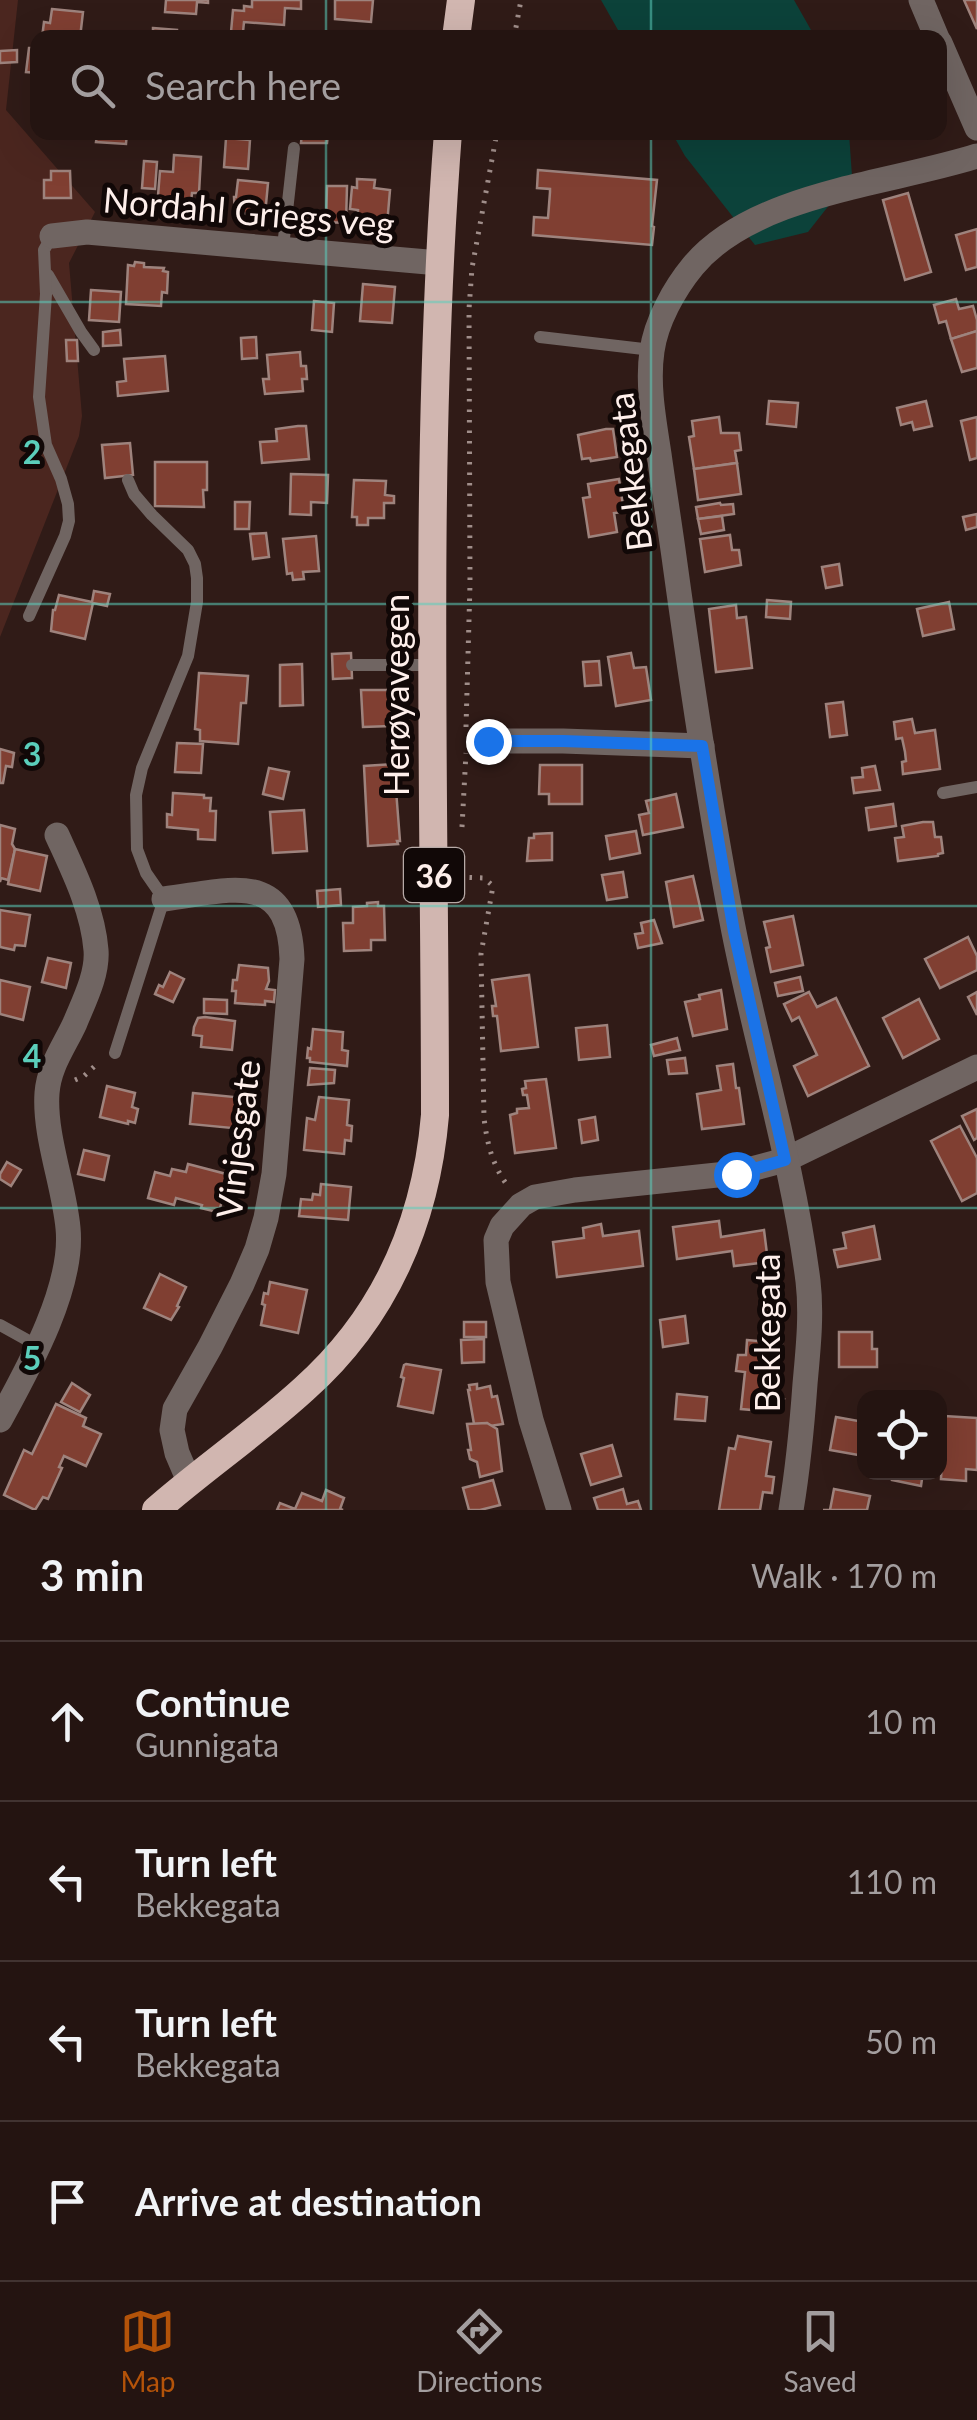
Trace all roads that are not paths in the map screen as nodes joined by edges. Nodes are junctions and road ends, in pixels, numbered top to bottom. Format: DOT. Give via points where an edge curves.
graph roads {
  1 [pos="461,0"];
  2 [pos="921,0"];
  3 [pos="457,30"];
  4 [pos="934,30"];
  5 [pos="947,60"];
  6 [pos="977,128"];
  7 [pos="447,140"];
  8 [pos="294,148"];
  9 [pos="977,156"];
  10 [pos="52,236"];
  11 [pos="283,248"];
  12 [pos="439,263"];
  13 [pos="46,271"];
  14 [pos="540,337"];
  15 [pos="94,350"];
  16 [pos="652,350"];
  17 [pos="128,480"];
  18 [pos="28,616"];
  19 [pos="352,665"];
  20 [pos="432,665"];
  21 [pos="488,741"];
  22 [pos="702,746"];
  23 [pos="977,787"];
  24 [pos="942,793"];
  25 [pos="57,835"];
  26 [pos="164,900"];
  27 [pos="115,1053"];
  28 [pos="977,1067"];
  29 [pos="785,1160"];
  30 [pos="0,1325"];
  31 [pos="38,1346"];
  32 [pos="0,1418"];
  33 [pos="189,1481"];
  34 [pos="156,1510"];
  35 [pos="560,1510"];
  36 [pos="791,1510"];
  1 -- 3 [label="highway"];
  2 -- 4 [label="street"];
  5 -- 6 [label="street"];
  7 -- 12 [label="highway, Herøyavegen / 36"];
  8 -- 11 [label="lane"];
  9 -- 16 [label="street, Bekkegata" via="778,208 729,235 680,284"];
  10 -- 11 [label="street, Nordahl Griegs veg" via="87,232"];
  10 -- 13 [label="lane" via="44,250"];
  11 -- 12 [label="street, Nordahl Griegs veg"];
  12 -- 20 [label="highway, Herøyavegen / 36"];
  13 -- 15 [label="lane"];
  13 -- 18 [label="lane" via="40,410 69,521"];
  14 -- 16 [label="lane"];
  16 -- 22 [label="street, Bekkegata" via="652,410"];
  17 -- 26 [label="lane" via="188,550 197,578 188,656 136,795 137,849"];
  19 -- 20 [label="lane"];
  20 -- 33 [label="highway, Herøyavegen / 36" via="435,1114 418,1213 389,1282 349,1344 304,1390"];
  21 -- 22 [label="street"];
  22 -- 29 [label="street, Bekkegata" via="734,932"];
  23 -- 24 [label="lane"];
  25 -- 31 [label="street" via="78,881 96,951 47,1098 70,1248"];
  26 -- 27 [label="lane"];
  26 -- 33 [label="street, Vinjesgate" via="259,893 275,902 292,934 266,1218 242,1284 175,1408 172,1430"];
  28 -- 29 [label="street"];
  29 -- 35 [label="street" via="736,1174 535,1197 502,1226 498,1282"];
  29 -- 36 [label="street, Bekkegata" via="809,1287"];
  30 -- 31 [label="lane"];
  31 -- 32 [label="street"];
  33 -- 34 [label="highway, Herøyavegen / 36"];
}
